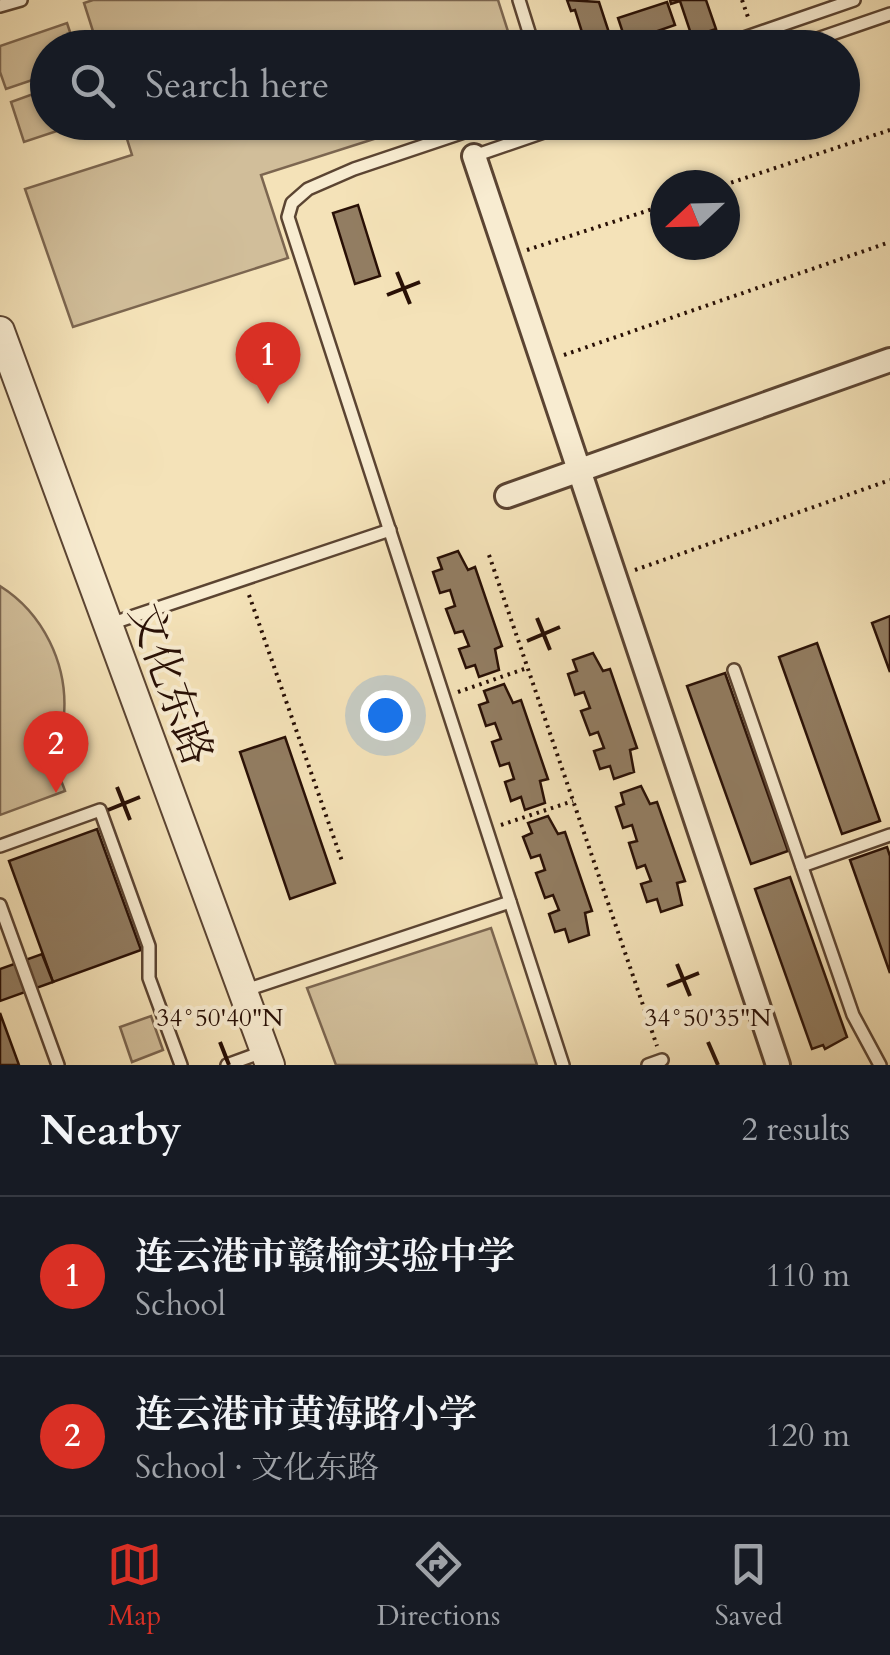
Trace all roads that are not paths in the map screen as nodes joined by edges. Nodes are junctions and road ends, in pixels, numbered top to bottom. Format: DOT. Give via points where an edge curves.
graph roads {
  1 [pos="21,0"];
  2 [pos="519,0"];
  3 [pos="854,0"];
  4 [pos="0,6"];
  5 [pos="890,14"];
  6 [pos="528,30"];
  7 [pos="766,30"];
  8 [pos="844,30"];
  9 [pos="442,140"];
  10 [pos="521,140"];
  11 [pos="474,156"];
  12 [pos="0,331"];
  13 [pos="890,360"];
  14 [pos="582,469"];
  15 [pos="507,496"];
  16 [pos="390,530"];
  17 [pos="108,625"];
  18 [pos="734,670"];
  19 [pos="890,835"];
  20 [pos="0,846"];
  21 [pos="802,866"];
  22 [pos="510,902"];
  23 [pos="0,905"];
  24 [pos="4,926"];
  25 [pos="243,992"];
  26 [pos="267,1058"];
  27 [pos="662,1060"];
  28 [pos="882,1060"];
  29 [pos="58,1065"];
  30 [pos="181,1065"];
  31 [pos="227,1065"];
  32 [pos="563,1065"];
  33 [pos="648,1065"];
  34 [pos="778,1065"];
  1 -- 4 [label="lane"];
  2 -- 6 [label="lane"];
  3 -- 7 [label="lane"];
  5 -- 8 [label="lane"];
  9 -- 16 [label="lane" via="308,189 288,216"];
  10 -- 11 [label="lane"];
  11 -- 14 [label="street"];
  12 -- 17 [label="street, 文化东路"];
  13 -- 14 [label="street"];
  14 -- 15 [label="street"];
  14 -- 34 [label="street"];
  16 -- 17 [label="lane"];
  16 -- 22 [label="lane"];
  17 -- 25 [label="street, 文化东路"];
  18 -- 21 [label="lane"];
  19 -- 21 [label="lane"];
  20 -- 30 [label="lane" via="100,810 150,946 149,978"];
  21 -- 28 [label="lane" via="854,1014"];
  22 -- 25 [label="lane"];
  22 -- 32 [label="lane"];
  23 -- 24 [label="lane"];
  24 -- 29 [label="lane"];
  25 -- 26 [label="street, 文化东路"];
  26 -- 31 [label="lane"];
  27 -- 33 [label="lane"];
}
